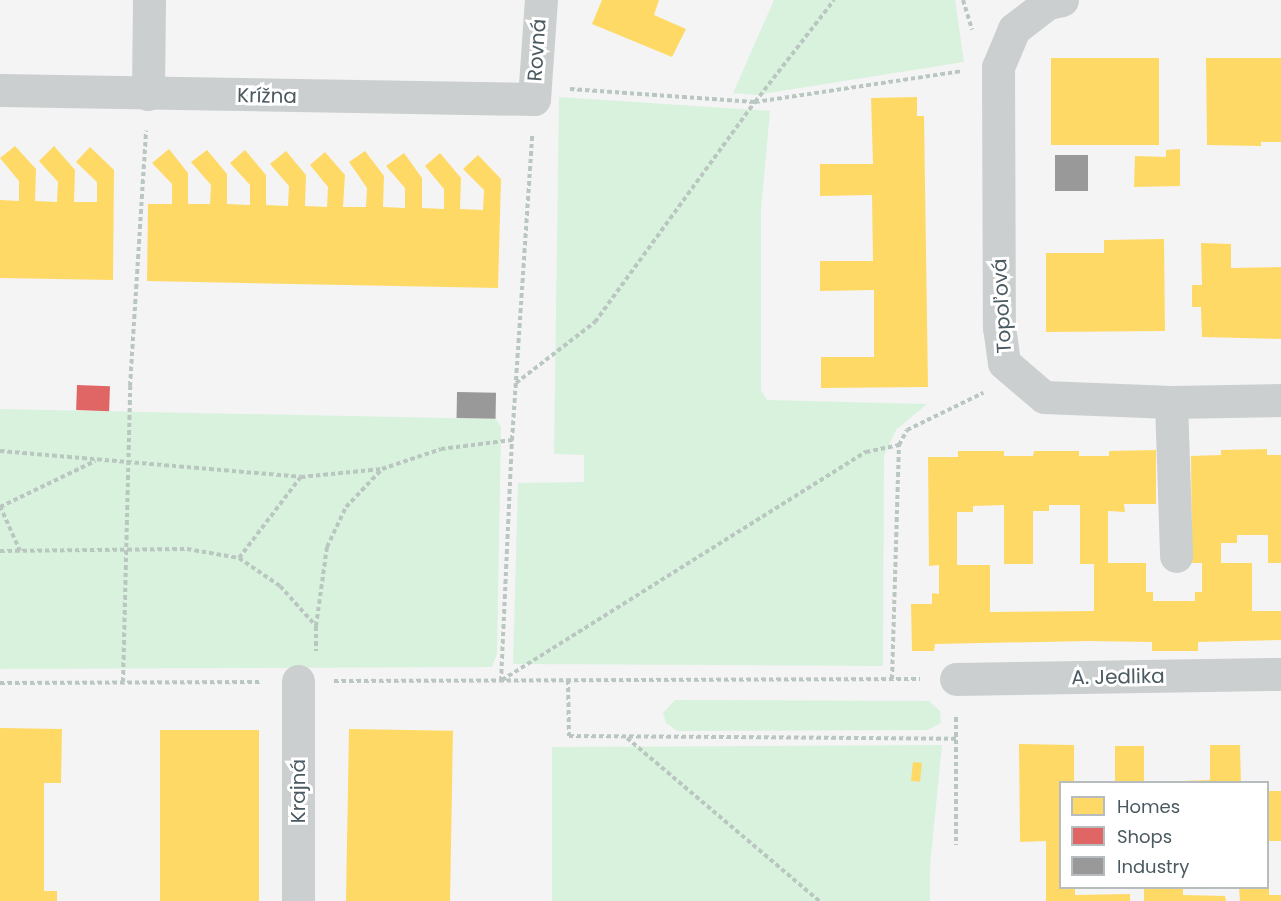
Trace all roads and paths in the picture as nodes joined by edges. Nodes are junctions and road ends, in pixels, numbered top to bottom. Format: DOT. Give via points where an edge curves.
graph roads {
  1 [pos="149,0"];
  2 [pos="541,0"];
  3 [pos="834,0"];
  4 [pos="963,0"];
  5 [pos="1062,0"];
  6 [pos="972,32"];
  7 [pos="985,68"];
  8 [pos="0,90"];
  9 [pos="148,94"];
  10 [pos="534,99"];
  11 [pos="755,102"];
  12 [pos="516,384"];
  13 [pos="991,389"];
  14 [pos="1281,400"];
  15 [pos="1171,402"];
  16 [pos="512,440"];
  17 [pos="899,445"];
  18 [pos="0,451"];
  19 [pos="95,461"];
  20 [pos="128,463"];
  21 [pos="382,469"];
  22 [pos="301,477"];
  23 [pos="0,506"];
  24 [pos="0,551"];
  25 [pos="20,551"];
  26 [pos="124,551"];
  27 [pos="1176,556"];
  28 [pos="239,558"];
  29 [pos="316,626"];
  30 [pos="1281,674"];
  31 [pos="892,679"];
  32 [pos="956,679"];
  33 [pos="568,680"];
  34 [pos="308,681"];
  35 [pos="501,681"];
  36 [pos="0,682"];
  37 [pos="123,682"];
  38 [pos="626,737"];
  39 [pos="956,739"];
  40 [pos="956,845"];
  41 [pos="298,901"];
  42 [pos="819,901"];
  1 -- 9 [label="street"];
  2 -- 10 [label="street, Rovná"];
  3 -- 11 [label="path"];
  4 -- 6 [label="path"];
  5 -- 7 [label="street" via="1048,3 1014,29"];
  7 -- 11 [label="path"];
  7 -- 15 [label="street, Topoľová" via="1004,363 1044,397"];
  8 -- 9 [label="street, Krížna"];
  9 -- 10 [label="street, Krížna"];
  9 -- 20 [label="path"];
  10 -- 11 [label="path" via="565,88"];
  10 -- 12 [label="path"];
  11 -- 12 [label="path" via="595,322"];
  12 -- 16 [label="path"];
  13 -- 17 [label="path" via="907,430"];
  14 -- 15 [label="street, Topoľová"];
  15 -- 27 [label="street"];
  16 -- 21 [label="path" via="441,449"];
  16 -- 35 [label="path"];
  17 -- 31 [label="path"];
  17 -- 35 [label="path" via="866,452"];
  18 -- 19 [label="path"];
  19 -- 20 [label="path"];
  19 -- 23 [label="path"];
  20 -- 22 [label="path"];
  20 -- 26 [label="path"];
  21 -- 22 [label="path"];
  21 -- 29 [label="path" via="346,507 327,547"];
  22 -- 28 [label="path"];
  23 -- 25 [label="path"];
  24 -- 25 [label="path"];
  25 -- 26 [label="path"];
  26 -- 28 [label="path" via="186,549"];
  26 -- 37 [label="path"];
  28 -- 29 [label="path" via="280,586"];
  29 -- 34 [label="path"];
  30 -- 32 [label="street, A. Jedlika"];
  31 -- 32 [label="path"];
  31 -- 33 [label="path"];
  32 -- 39 [label="path"];
  33 -- 35 [label="path"];
  33 -- 38 [label="path" via="569,736"];
  34 -- 35 [label="path"];
  34 -- 37 [label="path"];
  34 -- 41 [label="street, Krajná"];
  36 -- 37 [label="path"];
  38 -- 39 [label="path"];
  38 -- 42 [label="path"];
  39 -- 40 [label="path"];
}
